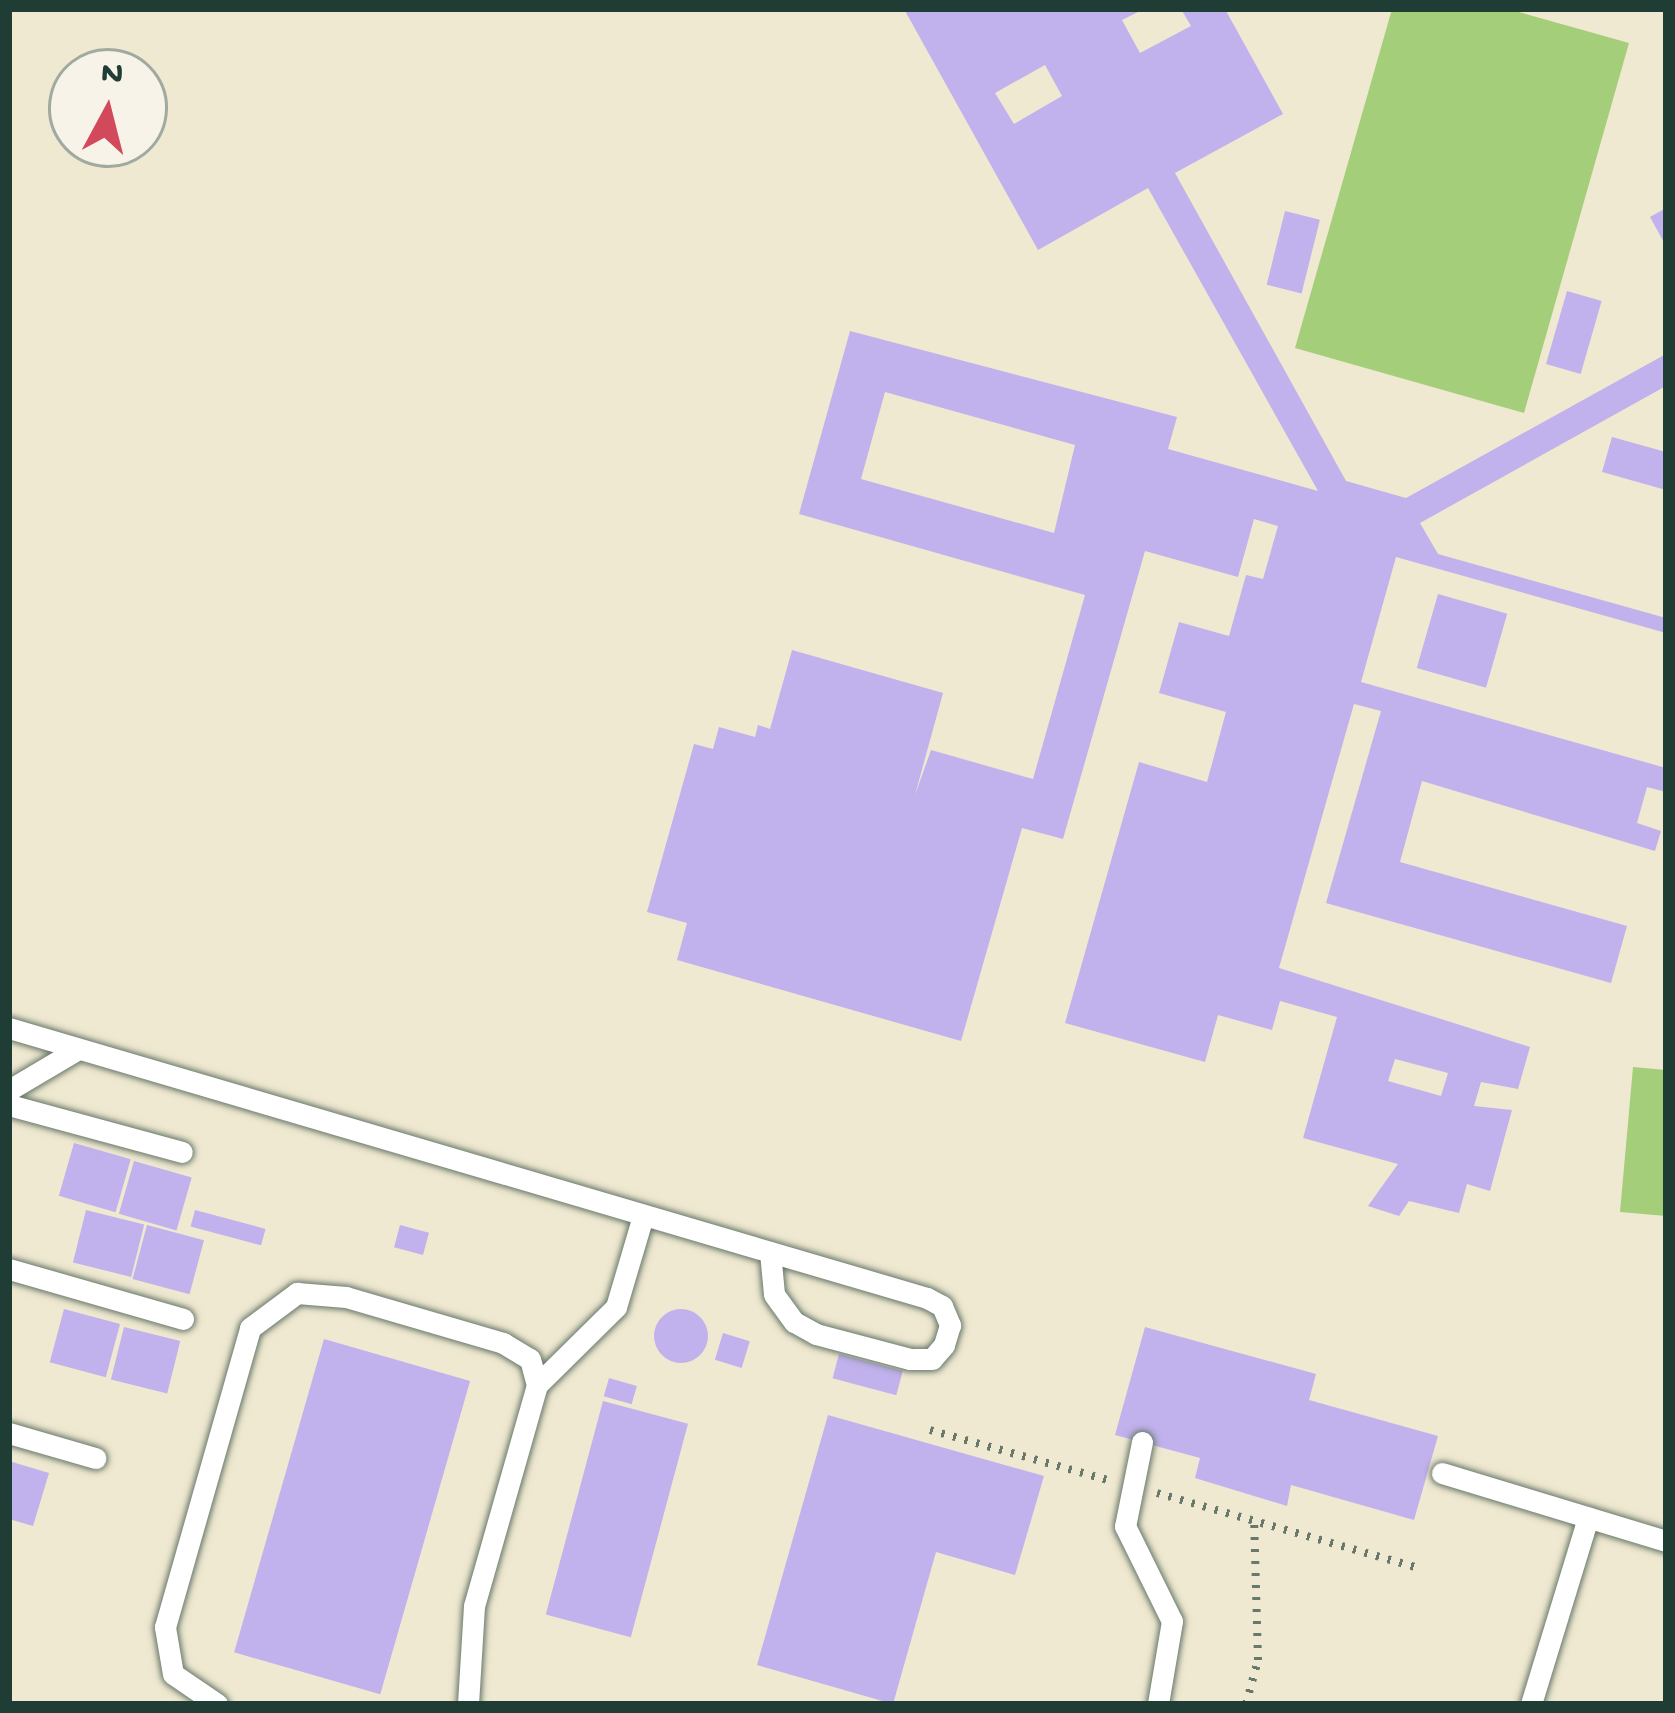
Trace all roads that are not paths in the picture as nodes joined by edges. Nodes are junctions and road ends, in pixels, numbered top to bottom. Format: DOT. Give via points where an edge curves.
graph roads {
  1 [pos="9,1028"];
  2 [pos="78,1048"];
  3 [pos="9,1090"];
  4 [pos="9,1105"];
  5 [pos="182,1152"];
  6 [pos="644,1216"];
  7 [pos="770,1252"];
  8 [pos="9,1269"];
  9 [pos="183,1319"];
  10 [pos="537,1385"];
  11 [pos="9,1433"];
  12 [pos="1142,1442"];
  13 [pos="95,1458"];
  14 [pos="1442,1473"];
  15 [pos="1588,1518"];
  16 [pos="1666,1541"];
  17 [pos="217,1704"];
  18 [pos="468,1704"];
  19 [pos="1158,1704"];
  20 [pos="1531,1704"];
  1 -- 2 [label="lane"];
  2 -- 3 [label="lane"];
  2 -- 6 [label="lane"];
  4 -- 5 [label="lane"];
  6 -- 7 [label="lane"];
  6 -- 10 [label="lane" via="616,1307"];
  7 -- 7 [label="lane" via="942,1306 950,1325 944,1345 932,1359 910,1359 816,1334 794,1322 774,1294"];
  8 -- 9 [label="lane"];
  10 -- 17 [label="lane" via="530,1359 502,1343 346,1297 297,1293 250,1328 165,1627 173,1673"];
  10 -- 18 [label="lane" via="474,1606"];
  11 -- 13 [label="lane"];
  12 -- 19 [label="lane" via="1125,1526 1172,1621"];
  14 -- 15 [label="lane"];
  15 -- 16 [label="lane"];
  15 -- 20 [label="lane"];
}
